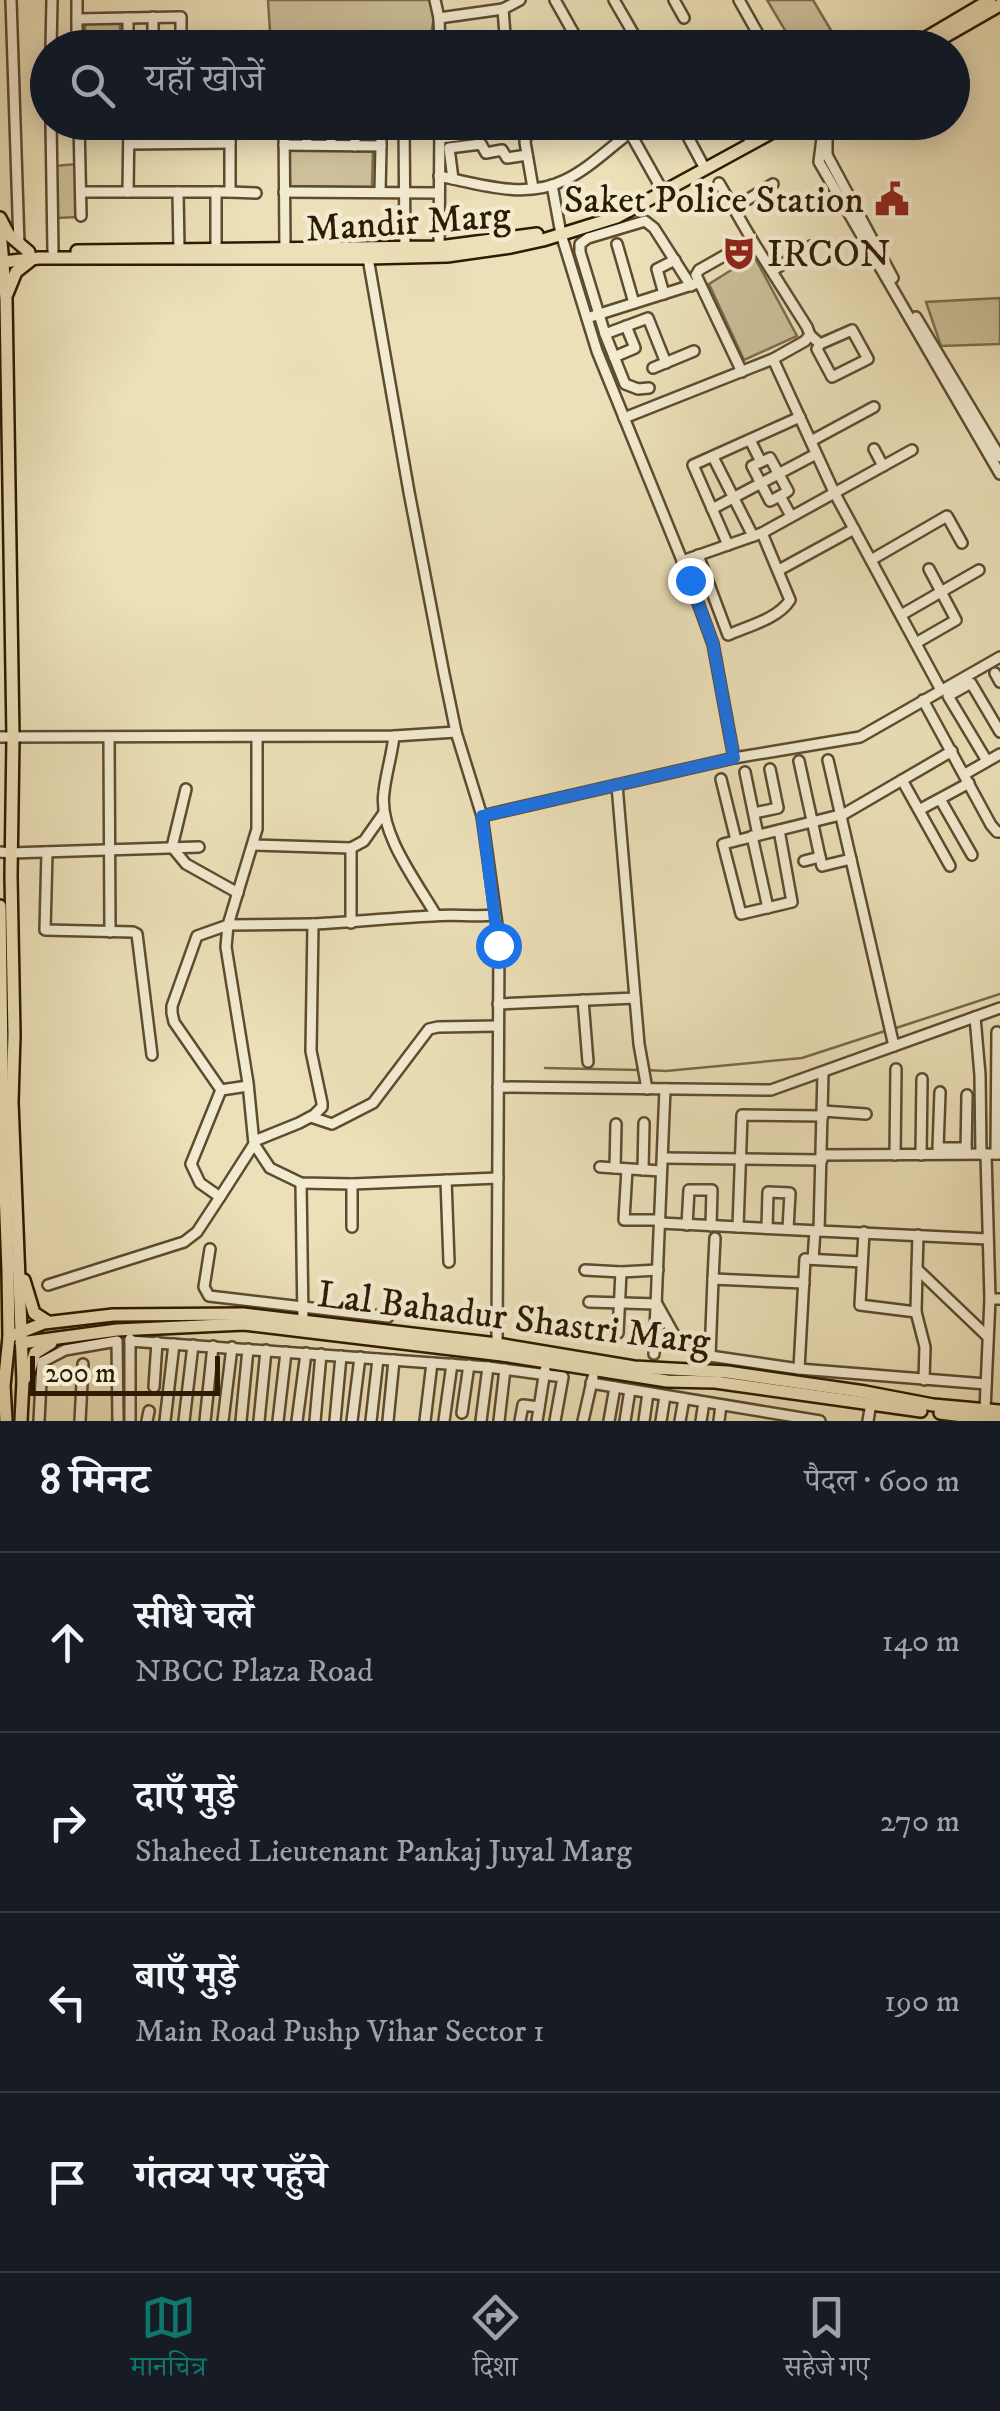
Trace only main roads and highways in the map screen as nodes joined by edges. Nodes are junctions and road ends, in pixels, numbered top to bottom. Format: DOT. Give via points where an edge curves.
graph roads {
  1 [pos="990,0"];
  2 [pos="1000,5"];
  3 [pos="946,30"];
  4 [pos="952,30"];
  5 [pos="748,140"];
  6 [pos="758,140"];
  7 [pos="0,218"];
  8 [pos="0,230"];
  9 [pos="560,231"];
  10 [pos="29,251"];
  11 [pos="439,252"];
  12 [pos="3,258"];
  13 [pos="6,299"];
  14 [pos="4,422"];
  15 [pos="6,737"];
  16 [pos="6,852"];
  17 [pos="0,906"];
  18 [pos="2,1137"];
  19 [pos="19,1272"];
  20 [pos="48,1322"];
  21 [pos="17,1337"];
  22 [pos="60,1339"];
  23 [pos="23,1381"];
  24 [pos="848,1395"];
  25 [pos="1000,1411"];
  26 [pos="938,1417"];
  27 [pos="6,1421"];
  28 [pos="21,1421"];
  29 [pos="1000,1421"];
  1 -- 3 [label="main road"];
  2 -- 4 [label="main road"];
  5 -- 9 [label="main road, Mandir Marg" via="661,188"];
  6 -- 9 [label="main road, Mandir Marg" via="617,216"];
  7 -- 10 [label="main road"];
  8 -- 12 [label="main road"];
  9 -- 11 [label="main road, Mandir Marg" via="511,247"];
  10 -- 11 [label="main road, Mandir Marg"];
  10 -- 11 [label="main road, Mandir Marg" via="368,258"];
  10 -- 12 [label="main road, Mandir Marg"];
  10 -- 13 [label="main road"];
  12 -- 13 [label="main road"];
  13 -- 14 [label="main road"];
  14 -- 15 [label="main road"];
  15 -- 16 [label="main road"];
  16 -- 19 [label="main road"];
  17 -- 18 [label="main road"];
  18 -- 21 [label="main road"];
  19 -- 20 [label="main road" via="34,1314"];
  19 -- 21 [label="main road"];
  20 -- 21 [label="main road, Lal Bahadur Shastri Marg"];
  20 -- 24 [label="main road, Lal Bahadur Shastri Marg" via="112,1314 243,1314 634,1366 727,1372"];
  21 -- 22 [label="main road, Lal Bahadur Shastri Marg"];
  21 -- 23 [label="main road"];
  21 -- 27 [label="main road" via="4,1386"];
  22 -- 23 [label="main road" via="35,1354"];
  22 -- 24 [label="main road, Lal Bahadur Shastri Marg" via="244,1324 593,1376"];
  23 -- 28 [label="main road"];
  24 -- 25 [label="main road, Lal Bahadur Shastri Marg"];
  24 -- 26 [label="main road, Lal Bahadur Shastri Marg"];
  26 -- 29 [label="main road, Lal Bahadur Shastri Marg"];
}
